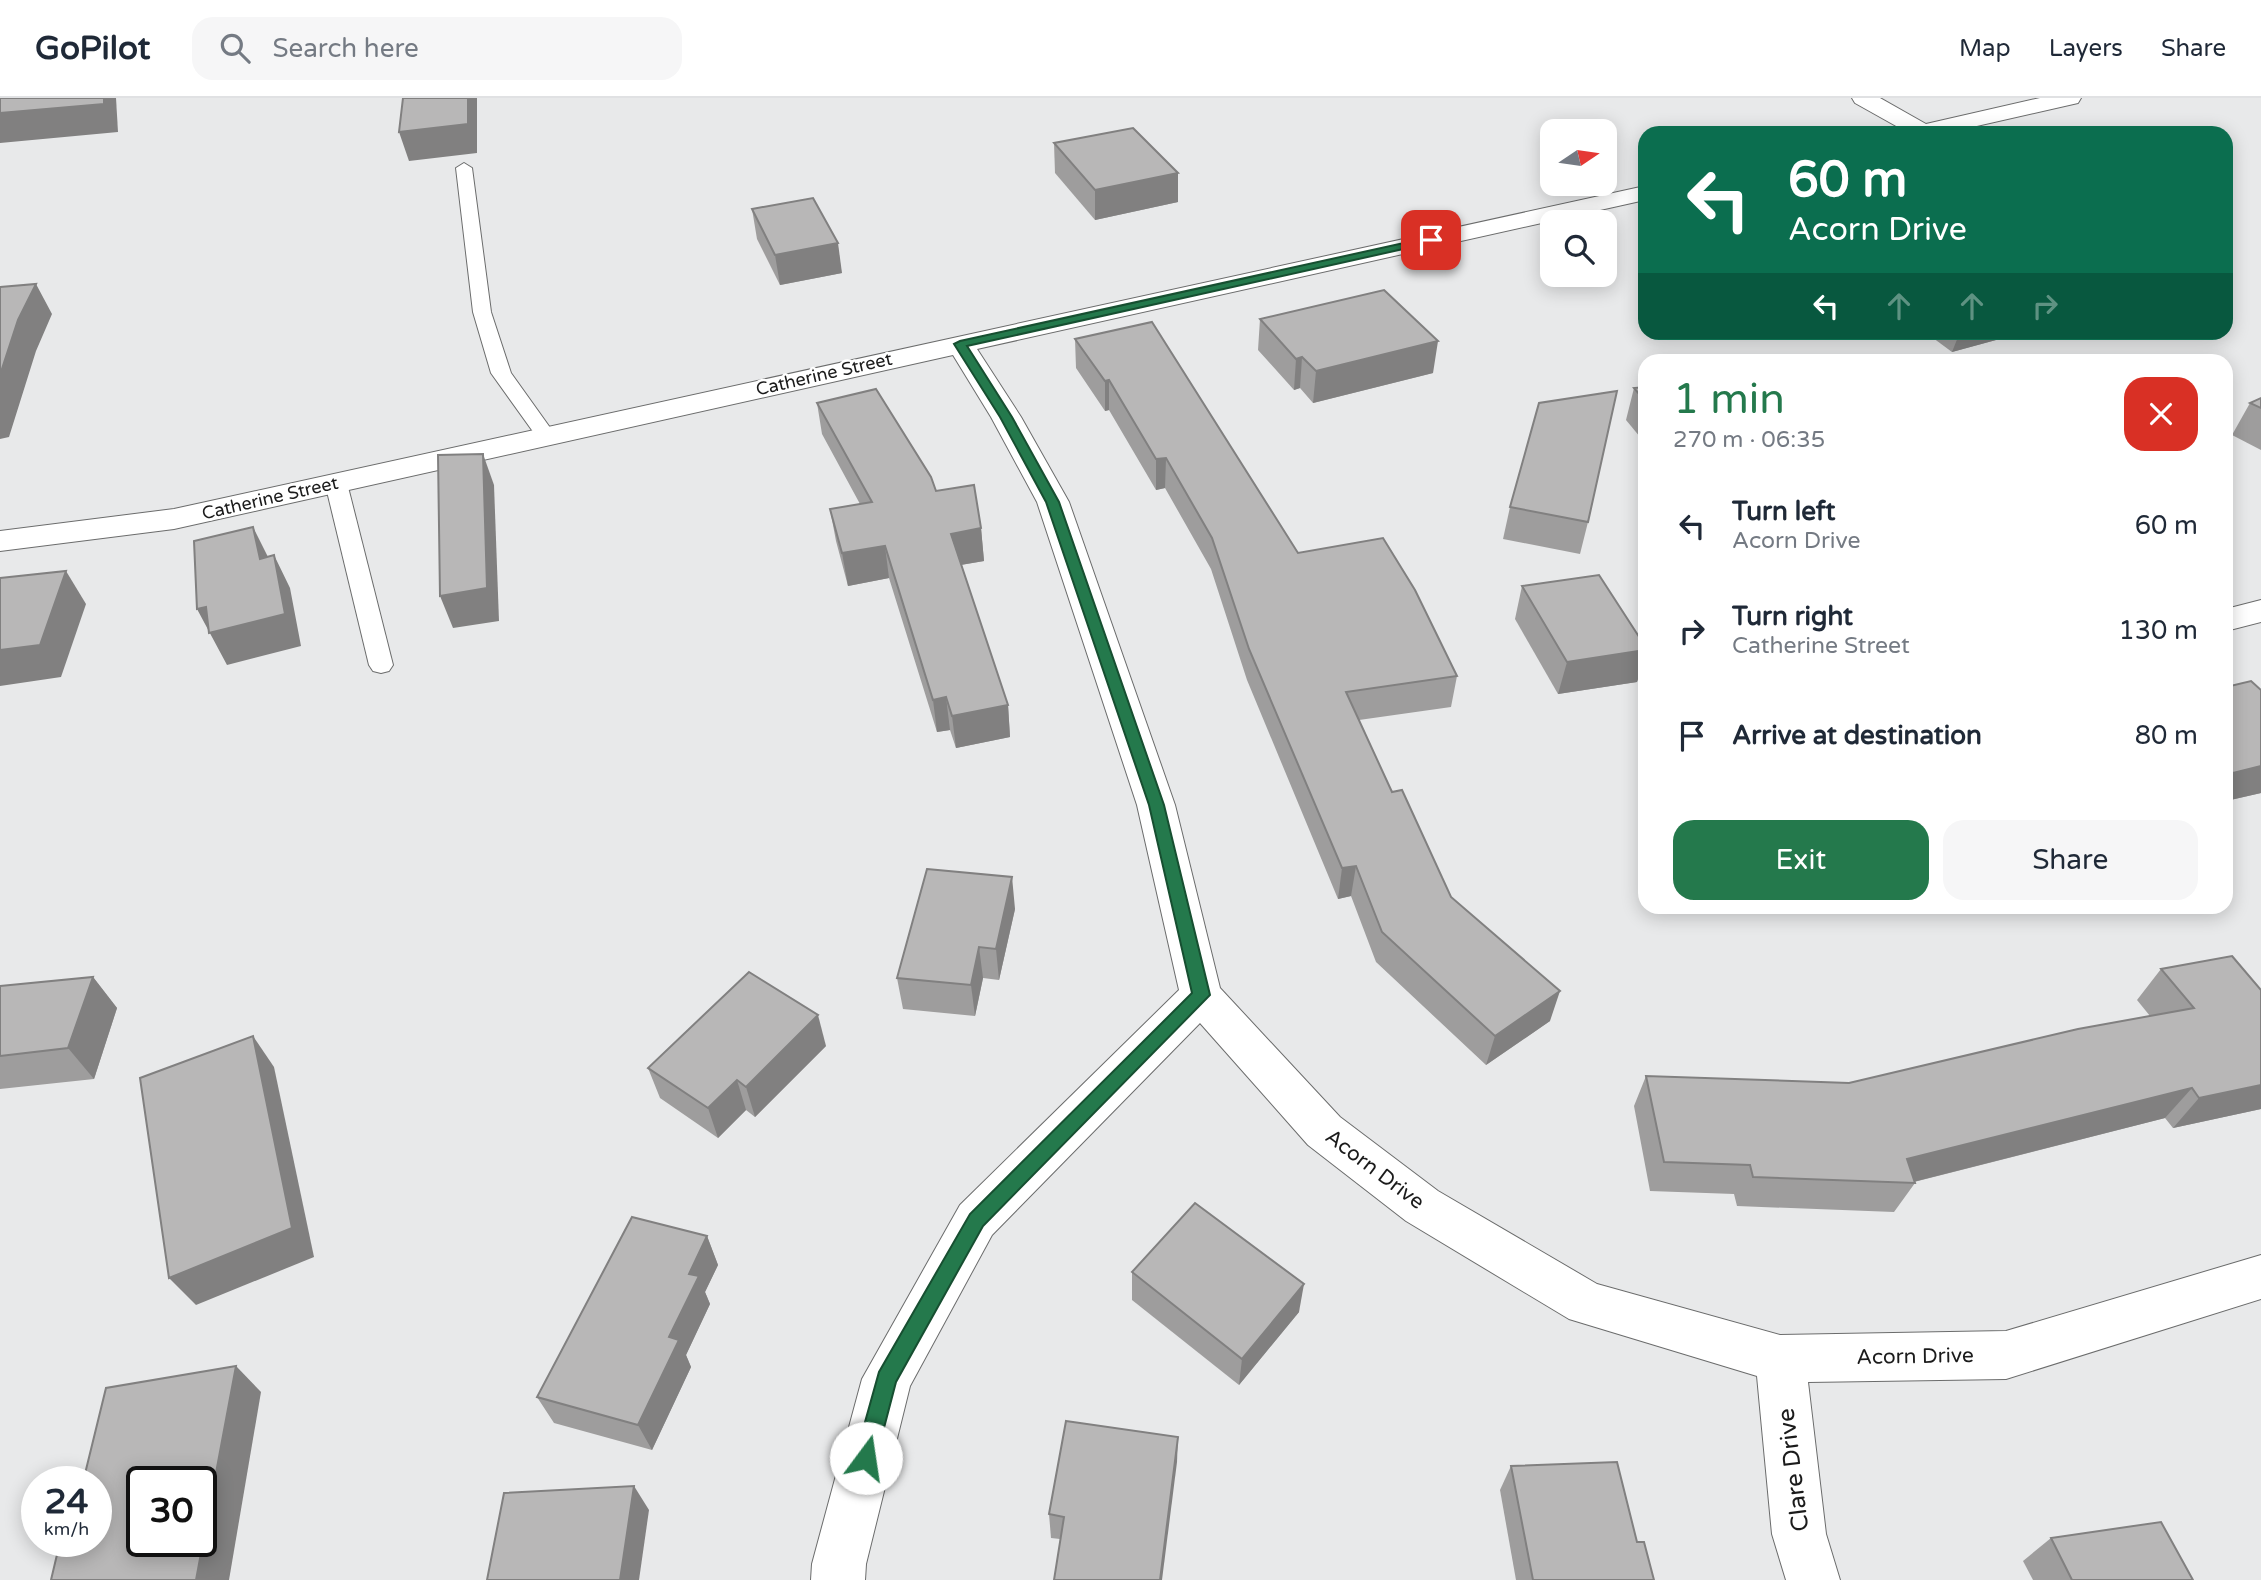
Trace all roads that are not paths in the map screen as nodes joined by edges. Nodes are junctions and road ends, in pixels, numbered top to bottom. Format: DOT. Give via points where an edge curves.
graph roads {
  1 [pos="1863,98"];
  2 [pos="2070,98"];
  3 [pos="1908,126"];
  4 [pos="1945,126"];
  5 [pos="464,168"];
  6 [pos="1638,195"];
  7 [pos="960,344"];
  8 [pos="546,436"];
  9 [pos="336,483"];
  10 [pos="0,541"];
  11 [pos="2261,611"];
  12 [pos="2233,618"];
  13 [pos="381,665"];
  14 [pos="1201,995"];
  15 [pos="2261,1277"];
  16 [pos="1780,1359"];
  17 [pos="838,1580"];
  18 [pos="1813,1580"];
  1 -- 3 [label="street"];
  2 -- 4 [label="street"];
  5 -- 8 [label="lane" via="482,312 501,373"];
  6 -- 7 [label="street, Catherine Street"];
  7 -- 8 [label="street, Catherine Street"];
  7 -- 14 [label="street, Acorn Drive" via="1052,502 1156,805"];
  8 -- 9 [label="street, Catherine Street"];
  9 -- 10 [label="street, Catherine Street" via="174,519"];
  9 -- 13 [label="lane"];
  11 -- 12 [label="street"];
  14 -- 16 [label="street, Acorn Drive" via="1324,1131 1422,1206 1586,1303"];
  14 -- 17 [label="street" via="976,1220 887,1379"];
  15 -- 16 [label="street, Acorn Drive" via="2006,1354"];
  16 -- 18 [label="street, Clare Drive" via="1799,1534"];
}
